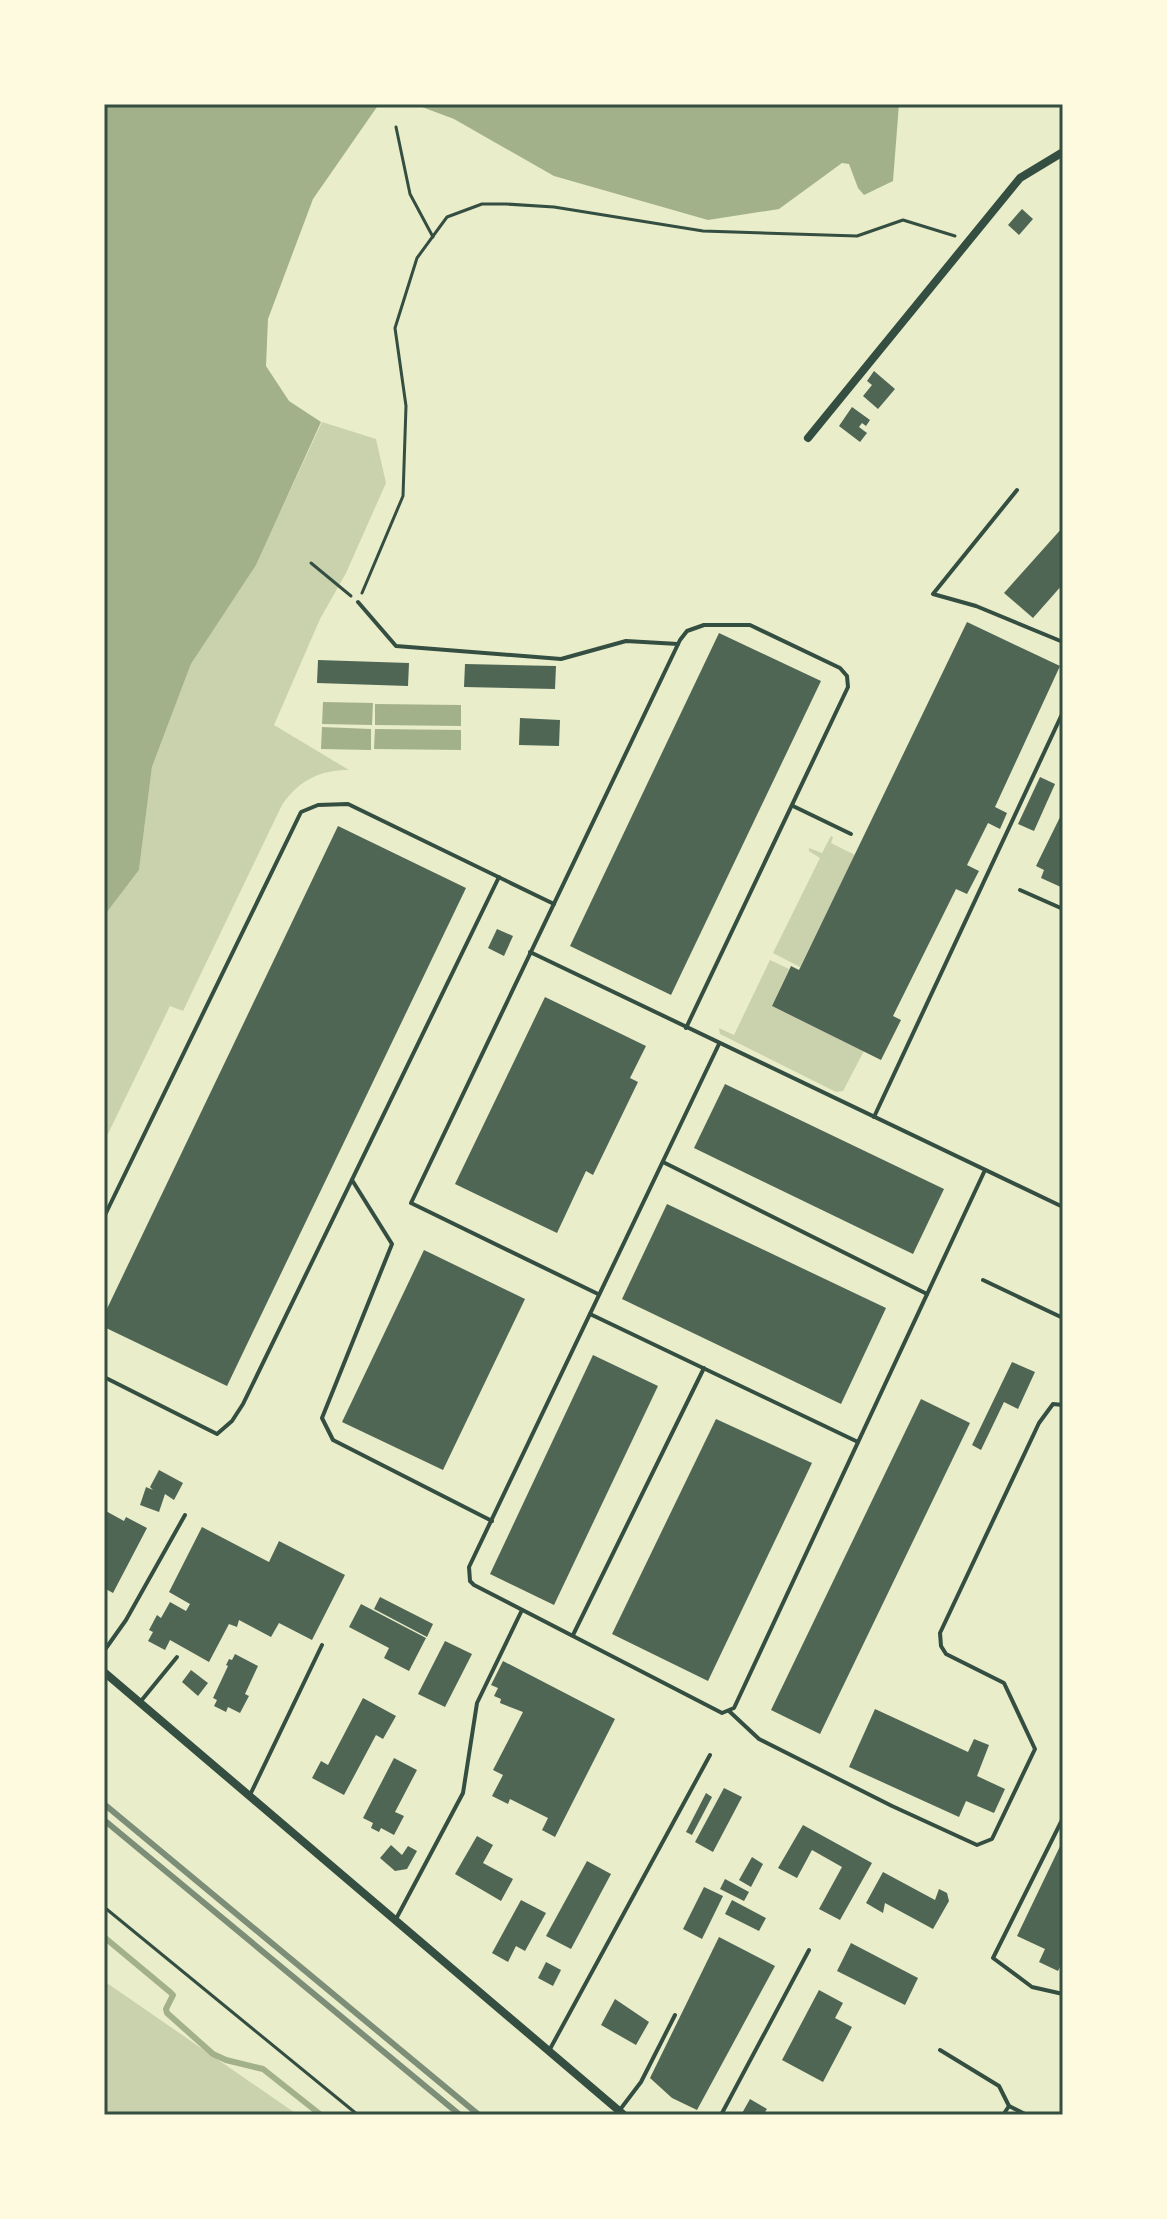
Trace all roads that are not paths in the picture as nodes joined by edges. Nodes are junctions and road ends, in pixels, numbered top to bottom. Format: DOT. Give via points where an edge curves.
graph roads {
  1 [pos="1063,152"];
  2 [pos="808,438"];
  3 [pos="1017,490"];
  4 [pos="358,602"];
  5 [pos="1063,642"];
  6 [pos="678,644"];
  7 [pos="1063,712"];
  8 [pos="793,806"];
  9 [pos="851,834"];
  10 [pos="499,877"];
  11 [pos="1020,890"];
  12 [pos="554,904"];
  13 [pos="1063,909"];
  14 [pos="530,952"];
  15 [pos="686,1028"];
  16 [pos="719,1044"];
  17 [pos="874,1117"];
  18 [pos="663,1162"];
  19 [pos="985,1170"];
  20 [pos="352,1180"];
  21 [pos="1063,1207"];
  22 [pos="104,1217"];
  23 [pos="983,1280"];
  24 [pos="927,1294"];
  25 [pos="599,1295"];
  26 [pos="590,1314"];
  27 [pos="1063,1318"];
  28 [pos="704,1368"];
  29 [pos="104,1377"];
  30 [pos="1063,1405"];
  31 [pos="858,1442"];
  32 [pos="185,1515"];
  33 [pos="492,1521"];
  34 [pos="522,1610"];
  35 [pos="573,1636"];
  36 [pos="322,1645"];
  37 [pos="104,1651"];
  38 [pos="177,1657"];
  39 [pos="104,1672"];
  40 [pos="139,1703"];
  41 [pos="729,1711"];
  42 [pos="710,1755"];
  43 [pos="249,1797"];
  44 [pos="1063,1818"];
  45 [pos="396,1919"];
  46 [pos="809,1950"];
  47 [pos="1063,1994"];
  48 [pos="675,2015"];
  49 [pos="940,2050"];
  50 [pos="549,2051"];
  51 [pos="1009,2106"];
  52 [pos="622,2113"];
  53 [pos="721,2115"];
  54 [pos="1003,2115"];
  55 [pos="1027,2115"];
  1 -- 2 [label="street" via="1020,178"];
  3 -- 5 [label="lane" via="933,594"];
  4 -- 6 [label="lane" via="396,646 561,659 626,641"];
  6 -- 8 [label="lane" via="687,631 704,625 750,625 847,676 845,697"];
  6 -- 12 [label="lane"];
  7 -- 17 [label="lane"];
  8 -- 9 [label="lane"];
  8 -- 15 [label="lane"];
  10 -- 12 [label="lane"];
  10 -- 20 [label="lane"];
  10 -- 22 [label="lane" via="348,804 318,805 301,812"];
  11 -- 13 [label="lane"];
  12 -- 14 [label="lane"];
  14 -- 15 [label="lane"];
  14 -- 25 [label="lane" via="411,1203"];
  15 -- 16 [label="lane"];
  16 -- 17 [label="lane"];
  16 -- 18 [label="lane"];
  17 -- 19 [label="lane"];
  18 -- 24 [label="lane"];
  18 -- 25 [label="lane"];
  19 -- 21 [label="lane"];
  19 -- 24 [label="lane"];
  20 -- 29 [label="lane" via="243,1404 217,1434"];
  20 -- 33 [label="lane" via="392,1244 322,1418 333,1440"];
  23 -- 27 [label="lane"];
  24 -- 31 [label="lane"];
  25 -- 26 [label="lane"];
  26 -- 28 [label="lane"];
  26 -- 33 [label="lane"];
  28 -- 31 [label="lane"];
  28 -- 35 [label="lane"];
  30 -- 41 [label="lane" via="1053,1404 1039,1423 940,1633 946,1654 1004,1683 1035,1749 992,1839 977,1845 892,1806 759,1739"];
  31 -- 41 [label="lane"];
  32 -- 37 [label="lane"];
  33 -- 34 [label="lane" via="469,1567 470,1581"];
  34 -- 35 [label="lane"];
  34 -- 45 [label="lane" via="477,1703 463,1793"];
  35 -- 41 [label="lane" via="722,1713"];
  36 -- 43 [label="lane"];
  38 -- 40 [label="lane"];
  39 -- 40 [label="street"];
  40 -- 43 [label="street"];
  42 -- 50 [label="lane"];
  43 -- 45 [label="street"];
  44 -- 47 [label="lane" via="993,1958 1032,1987"];
  45 -- 50 [label="street"];
  46 -- 53 [label="lane"];
  48 -- 52 [label="lane"];
  49 -- 51 [label="lane" via="999,2086"];
  50 -- 52 [label="street"];
  51 -- 54 [label="lane"];
  51 -- 55 [label="lane"];
}
